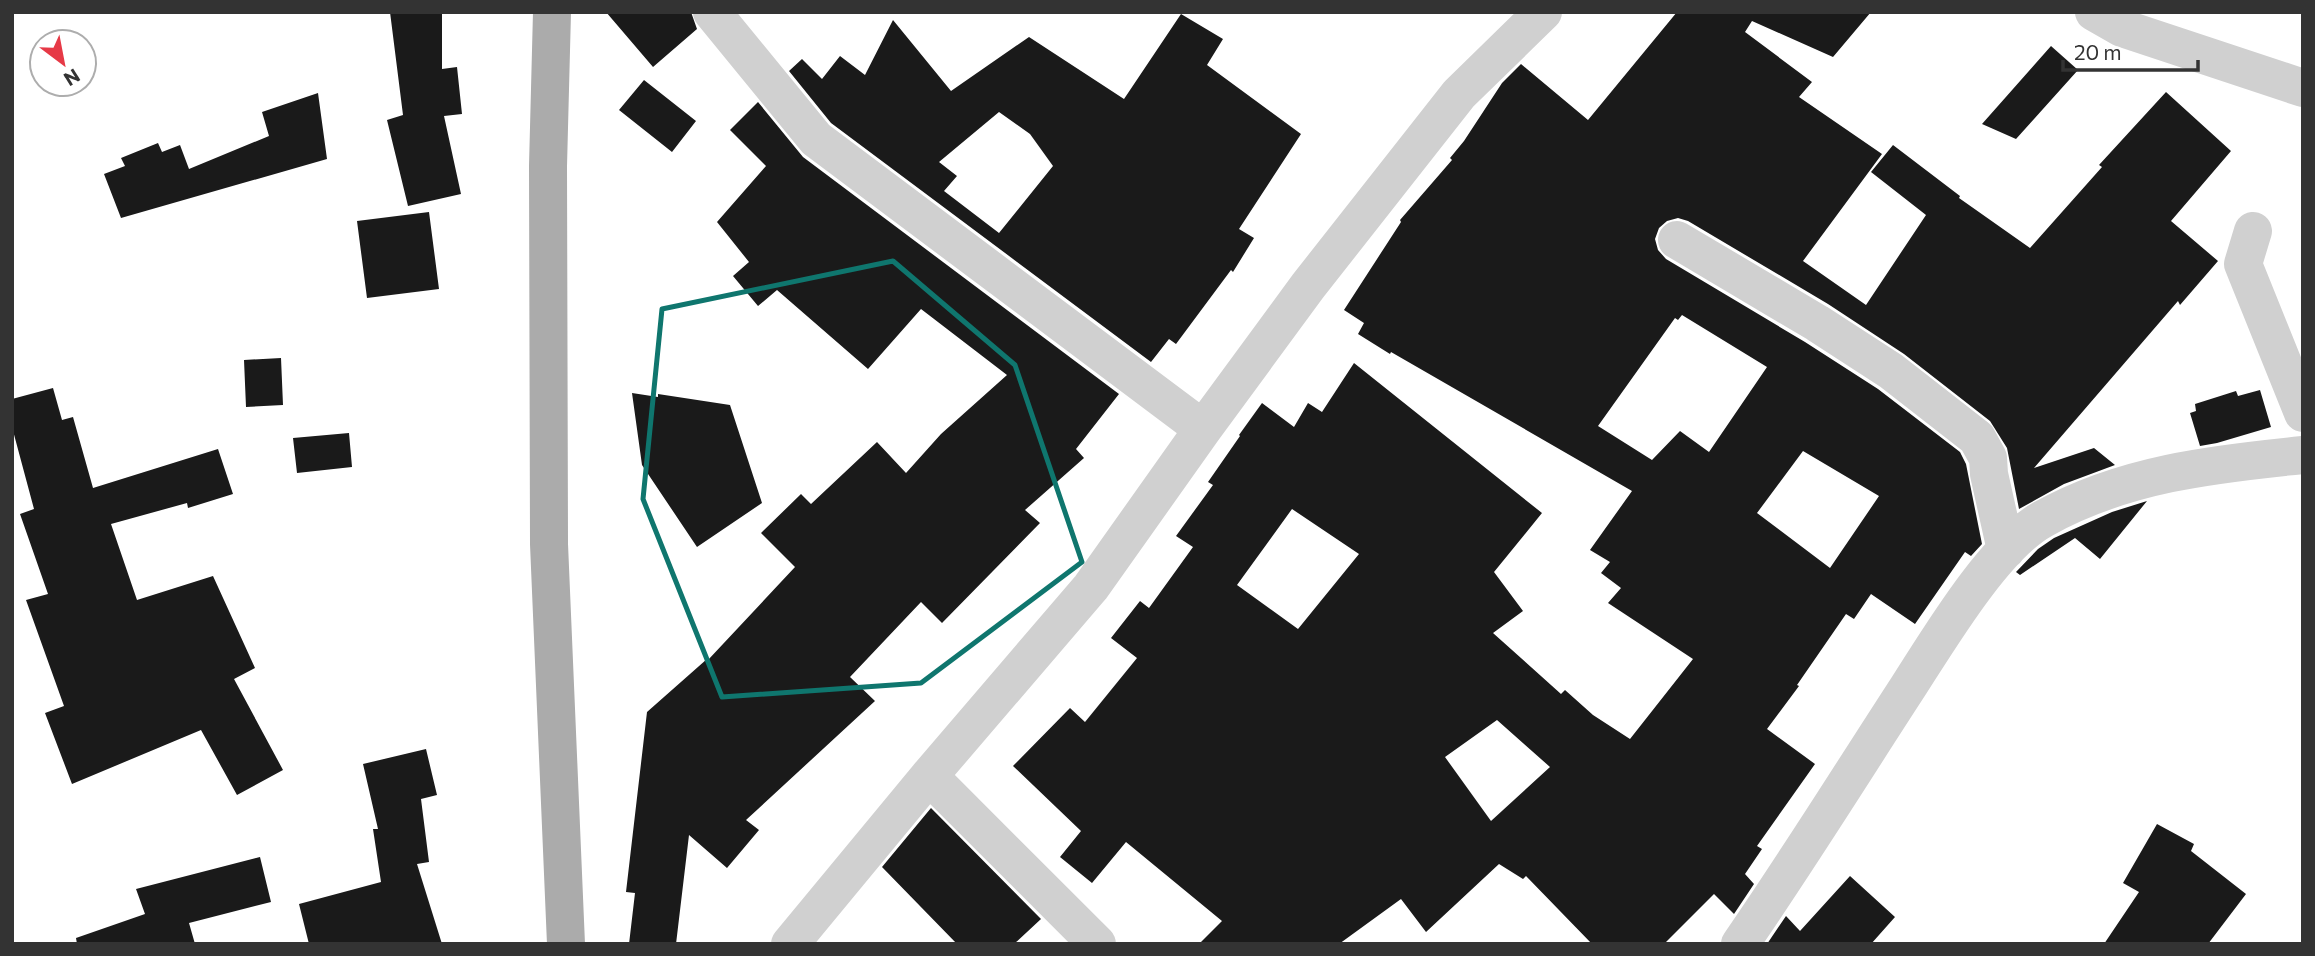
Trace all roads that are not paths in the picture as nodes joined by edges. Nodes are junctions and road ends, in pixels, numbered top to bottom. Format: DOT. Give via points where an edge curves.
graph roads {
  1 [pos="552,12"];
  2 [pos="712,12"];
  3 [pos="1543,12"];
  4 [pos="2094,12"];
  5 [pos="2303,88"];
  6 [pos="2253,231"];
  7 [pos="1677,240"];
  8 [pos="2303,413"];
  9 [pos="1203,429"];
  10 [pos="2303,455"];
  11 [pos="2006,550"];
  12 [pos="929,776"];
  13 [pos="1088,940"];
  14 [pos="566,944"];
  15 [pos="790,944"];
  16 [pos="1740,944"];
  1 -- 14 [label="main road" via="549,544"];
  2 -- 9 [label="street" via="816,139"];
  3 -- 9 [label="street" via="1460,94 1308,286"];
  4 -- 5 [label="street" via="2122,28"];
  6 -- 8 [label="street" via="2243,264"];
  7 -- 11 [label="street" via="1891,371 1977,438 1988,458"];
  9 -- 12 [label="street" via="1091,587"];
  10 -- 11 [label="street" via="2152,475 2040,520"];
  11 -- 16 [label="street" via="1953,619"];
  12 -- 13 [label="street"];
  12 -- 15 [label="street"];
}
